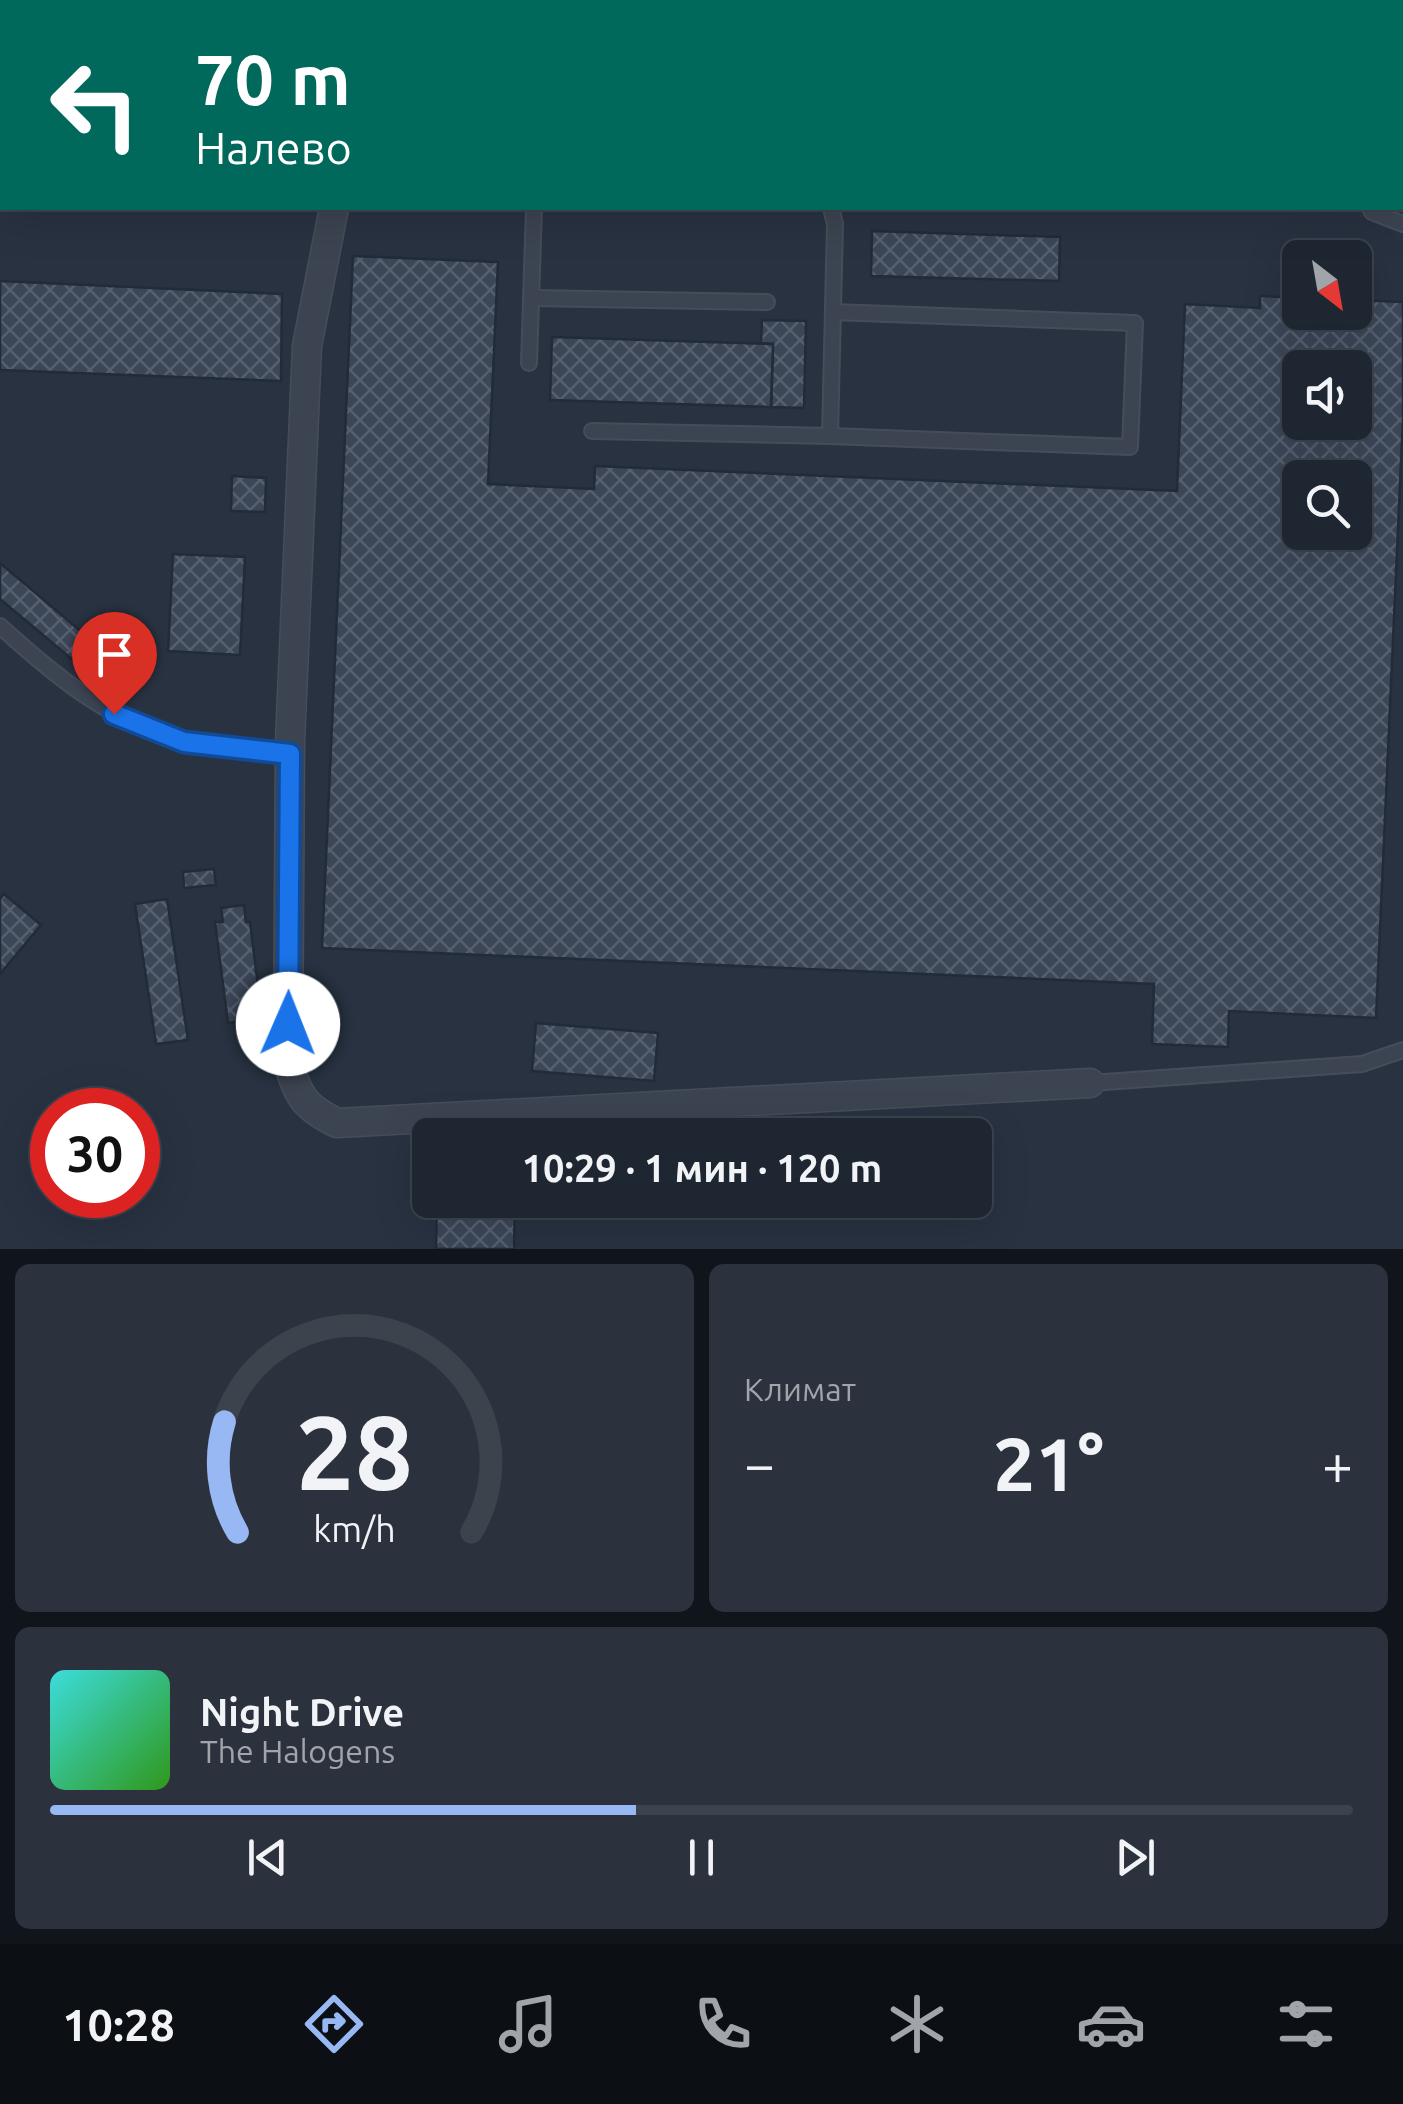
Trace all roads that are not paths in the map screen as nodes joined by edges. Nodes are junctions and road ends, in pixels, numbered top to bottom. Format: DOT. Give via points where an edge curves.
graph roads {
  1 [pos="334,210"];
  2 [pos="534,210"];
  3 [pos="832,210"];
  4 [pos="1371,210"];
  5 [pos="1403,224"];
  6 [pos="531,298"];
  7 [pos="767,302"];
  8 [pos="833,312"];
  9 [pos="529,363"];
  10 [pos="592,431"];
  11 [pos="830,436"];
  12 [pos="0,626"];
  13 [pos="290,754"];
  14 [pos="1403,1050"];
  15 [pos="1090,1084"];
  1 -- 13 [label="street" via="307,346"];
  2 -- 6 [label="lane"];
  3 -- 8 [label="lane"];
  4 -- 5 [label="lane"];
  6 -- 7 [label="lane"];
  6 -- 9 [label="lane"];
  8 -- 11 [label="lane"];
  8 -- 11 [label="lane" via="1135,322 1130,447"];
  10 -- 11 [label="lane"];
  12 -- 13 [label="lane" via="90,701 138,726 184,742"];
  13 -- 15 [label="street" via="288,1063 297,1093 312,1112 337,1123"];
  14 -- 15 [label="lane" via="1362,1064"];
}
